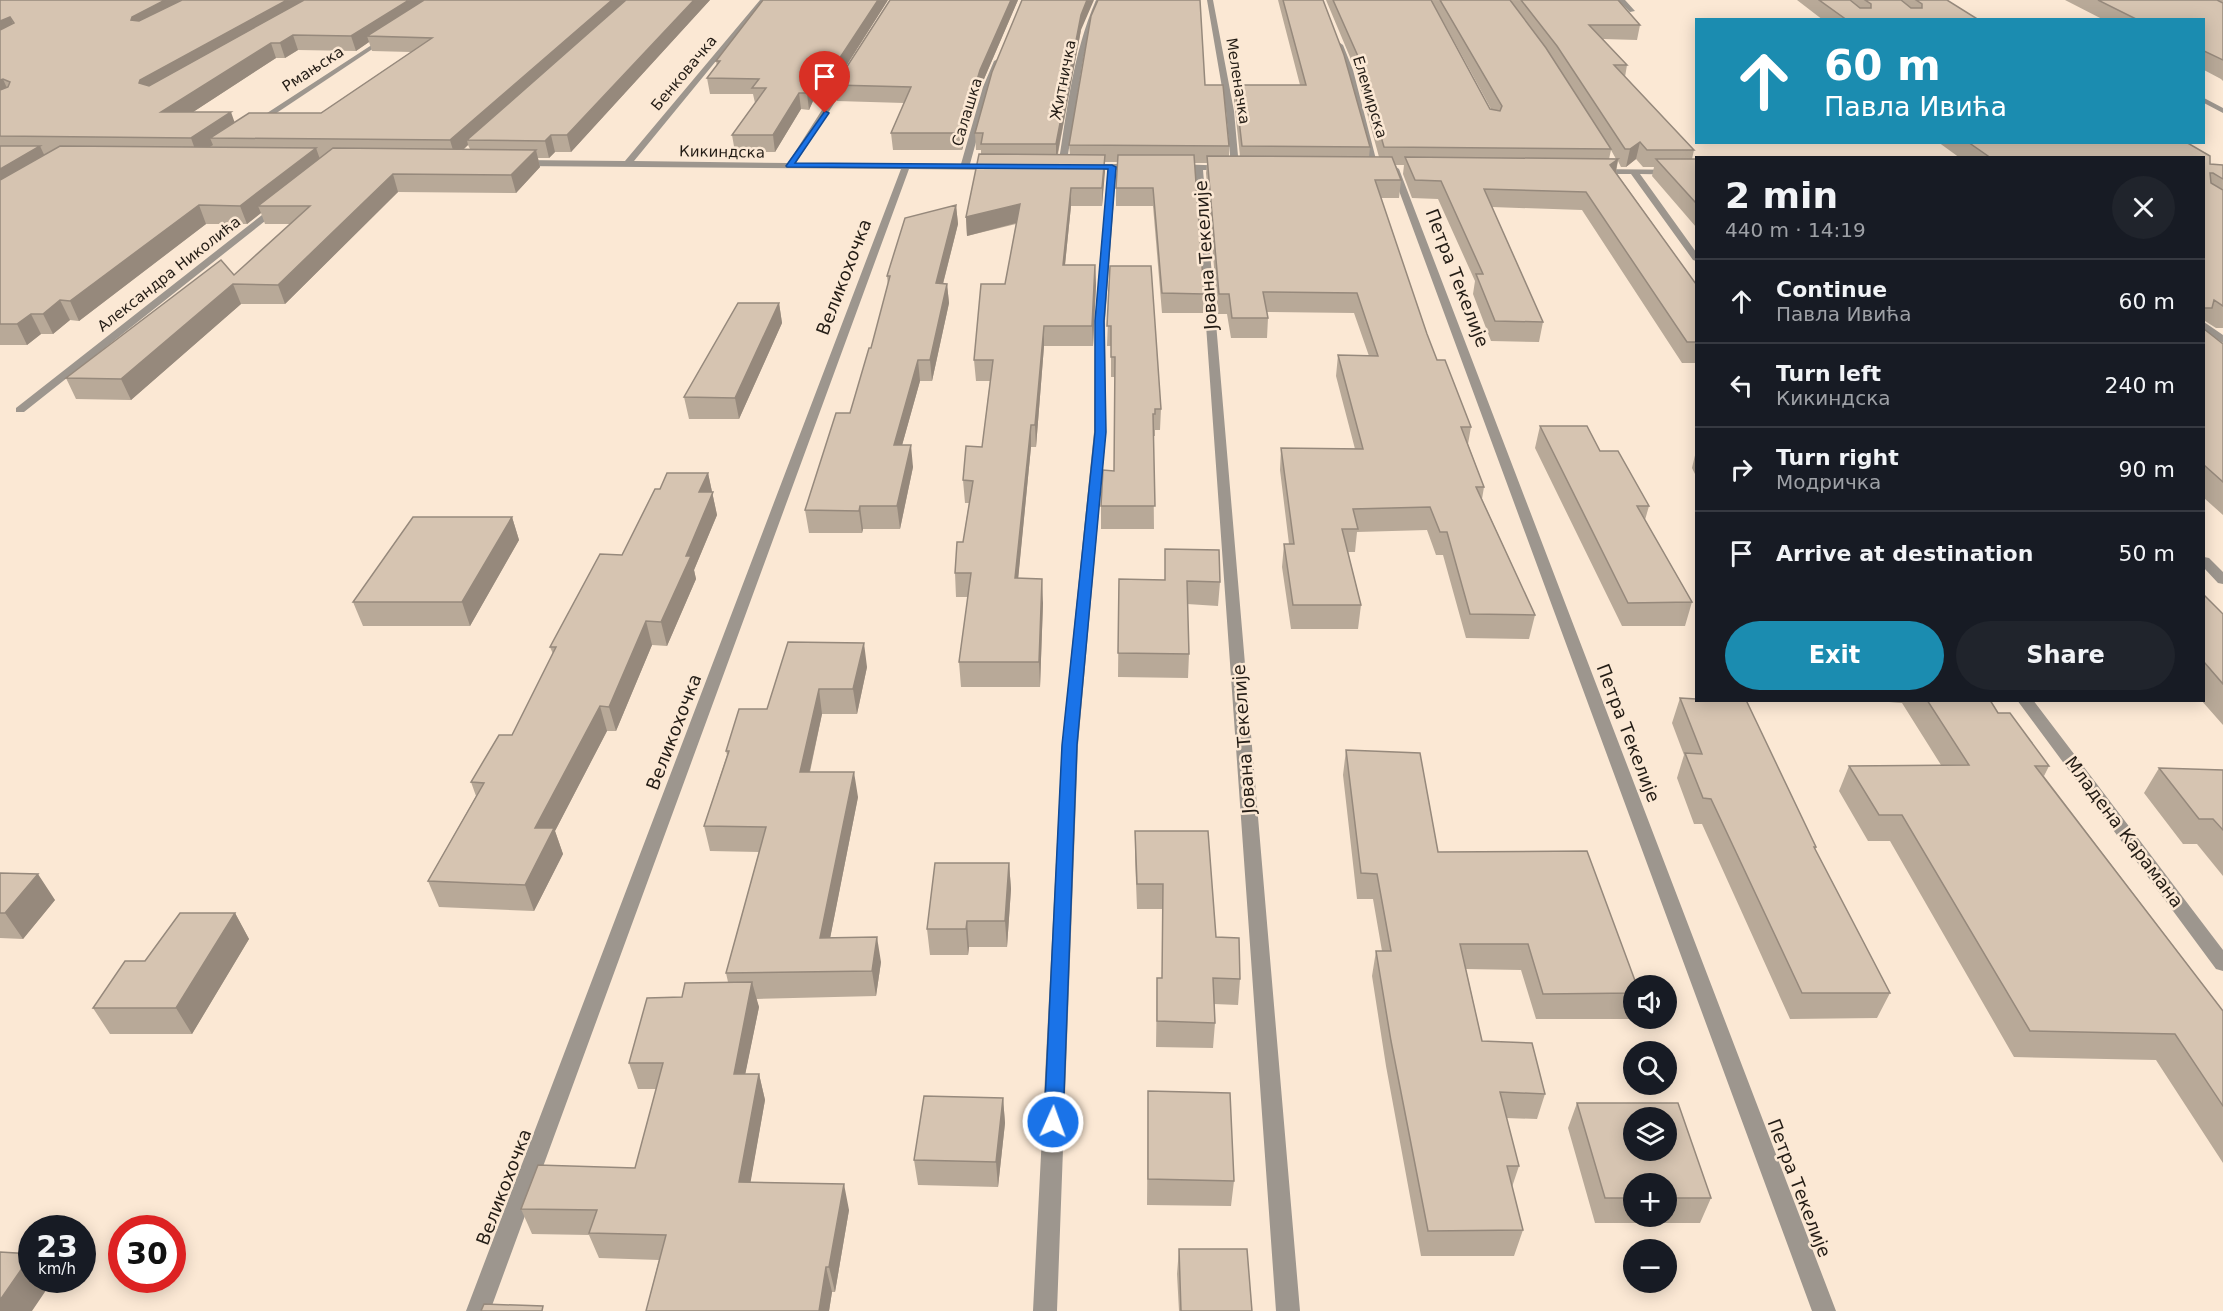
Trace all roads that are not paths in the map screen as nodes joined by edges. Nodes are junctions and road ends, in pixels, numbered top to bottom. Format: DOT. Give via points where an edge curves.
graph roads {
  1 [pos="763,0"];
  2 [pos="1099,0"];
  3 [pos="1210,0"];
  4 [pos="1621,0"];
  5 [pos="1632,11"];
  6 [pos="393,32"];
  7 [pos="1338,40"];
  8 [pos="1000,54"];
  9 [pos="850,72"];
  10 [pos="2205,101"];
  11 [pos="2223,111"];
  12 [pos="248,128"];
  13 [pos="1611,161"];
  14 [pos="514,163"];
  15 [pos="627,164"];
  16 [pos="790,166"];
  17 [pos="906,166"];
  18 [pos="964,166"];
  19 [pos="1008,166"];
  20 [pos="1051,167"];
  21 [pos="1062,167"];
  22 [pos="1112,167"];
  23 [pos="1145,167"];
  24 [pos="1167,167"];
  25 [pos="1199,167"];
  26 [pos="1235,167"];
  27 [pos="1247,167"];
  28 [pos="1365,168"];
  29 [pos="1376,169"];
  30 [pos="1582,171"];
  31 [pos="1617,171"];
  32 [pos="1634,171"];
  33 [pos="1695,172"];
  34 [pos="289,198"];
  35 [pos="1695,257"];
  36 [pos="2205,326"];
  37 [pos="2223,340"];
  38 [pos="20,410"];
  39 [pos="2205,562"];
  40 [pos="2223,580"];
  41 [pos="2026,702"];
  42 [pos="2223,964"];
  43 [pos="478,1311"];
  44 [pos="1045,1311"];
  45 [pos="1288,1311"];
  46 [pos="1824,1311"];
  1 -- 15 [label="street, Бенковачка"];
  2 -- 21 [label="street, Житничка" via="1086,30 1078,66"];
  3 -- 26 [label="street, Меленачка" via="1230,111"];
  4 -- 5 [label="street"];
  6 -- 12 [label="street, Рмањска"];
  7 -- 29 [label="street, Елемирска"];
  8 -- 18 [label="street, Салашка"];
  9 -- 16 [label="street"];
  10 -- 11 [label="street"];
  13 -- 31 [label="street"];
  14 -- 15 [label="street, Кикиндска"];
  15 -- 16 [label="street, Кикиндска"];
  16 -- 17 [label="street, Кикиндска"];
  17 -- 18 [label="street, Кикиндска"];
  17 -- 43 [label="street, Великохочка"];
  18 -- 19 [label="street, Кикиндска"];
  20 -- 21 [label="street"];
  21 -- 22 [label="street"];
  22 -- 23 [label="street"];
  22 -- 44 [label="street" via="1100,321 1100,432 1070,745"];
  24 -- 25 [label="street"];
  25 -- 26 [label="street"];
  25 -- 45 [label="street, Јована Текелије"];
  26 -- 27 [label="street"];
  28 -- 29 [label="street"];
  29 -- 46 [label="street, Петра Текелије" via="1400,169"];
  30 -- 31 [label="street"];
  31 -- 32 [label="street"];
  32 -- 33 [label="street"];
  32 -- 35 [label="street"];
  34 -- 38 [label="street, Александра Николића"];
  36 -- 37 [label="street"];
  39 -- 40 [label="street"];
  41 -- 42 [label="street, Младена Карамана"];
}
